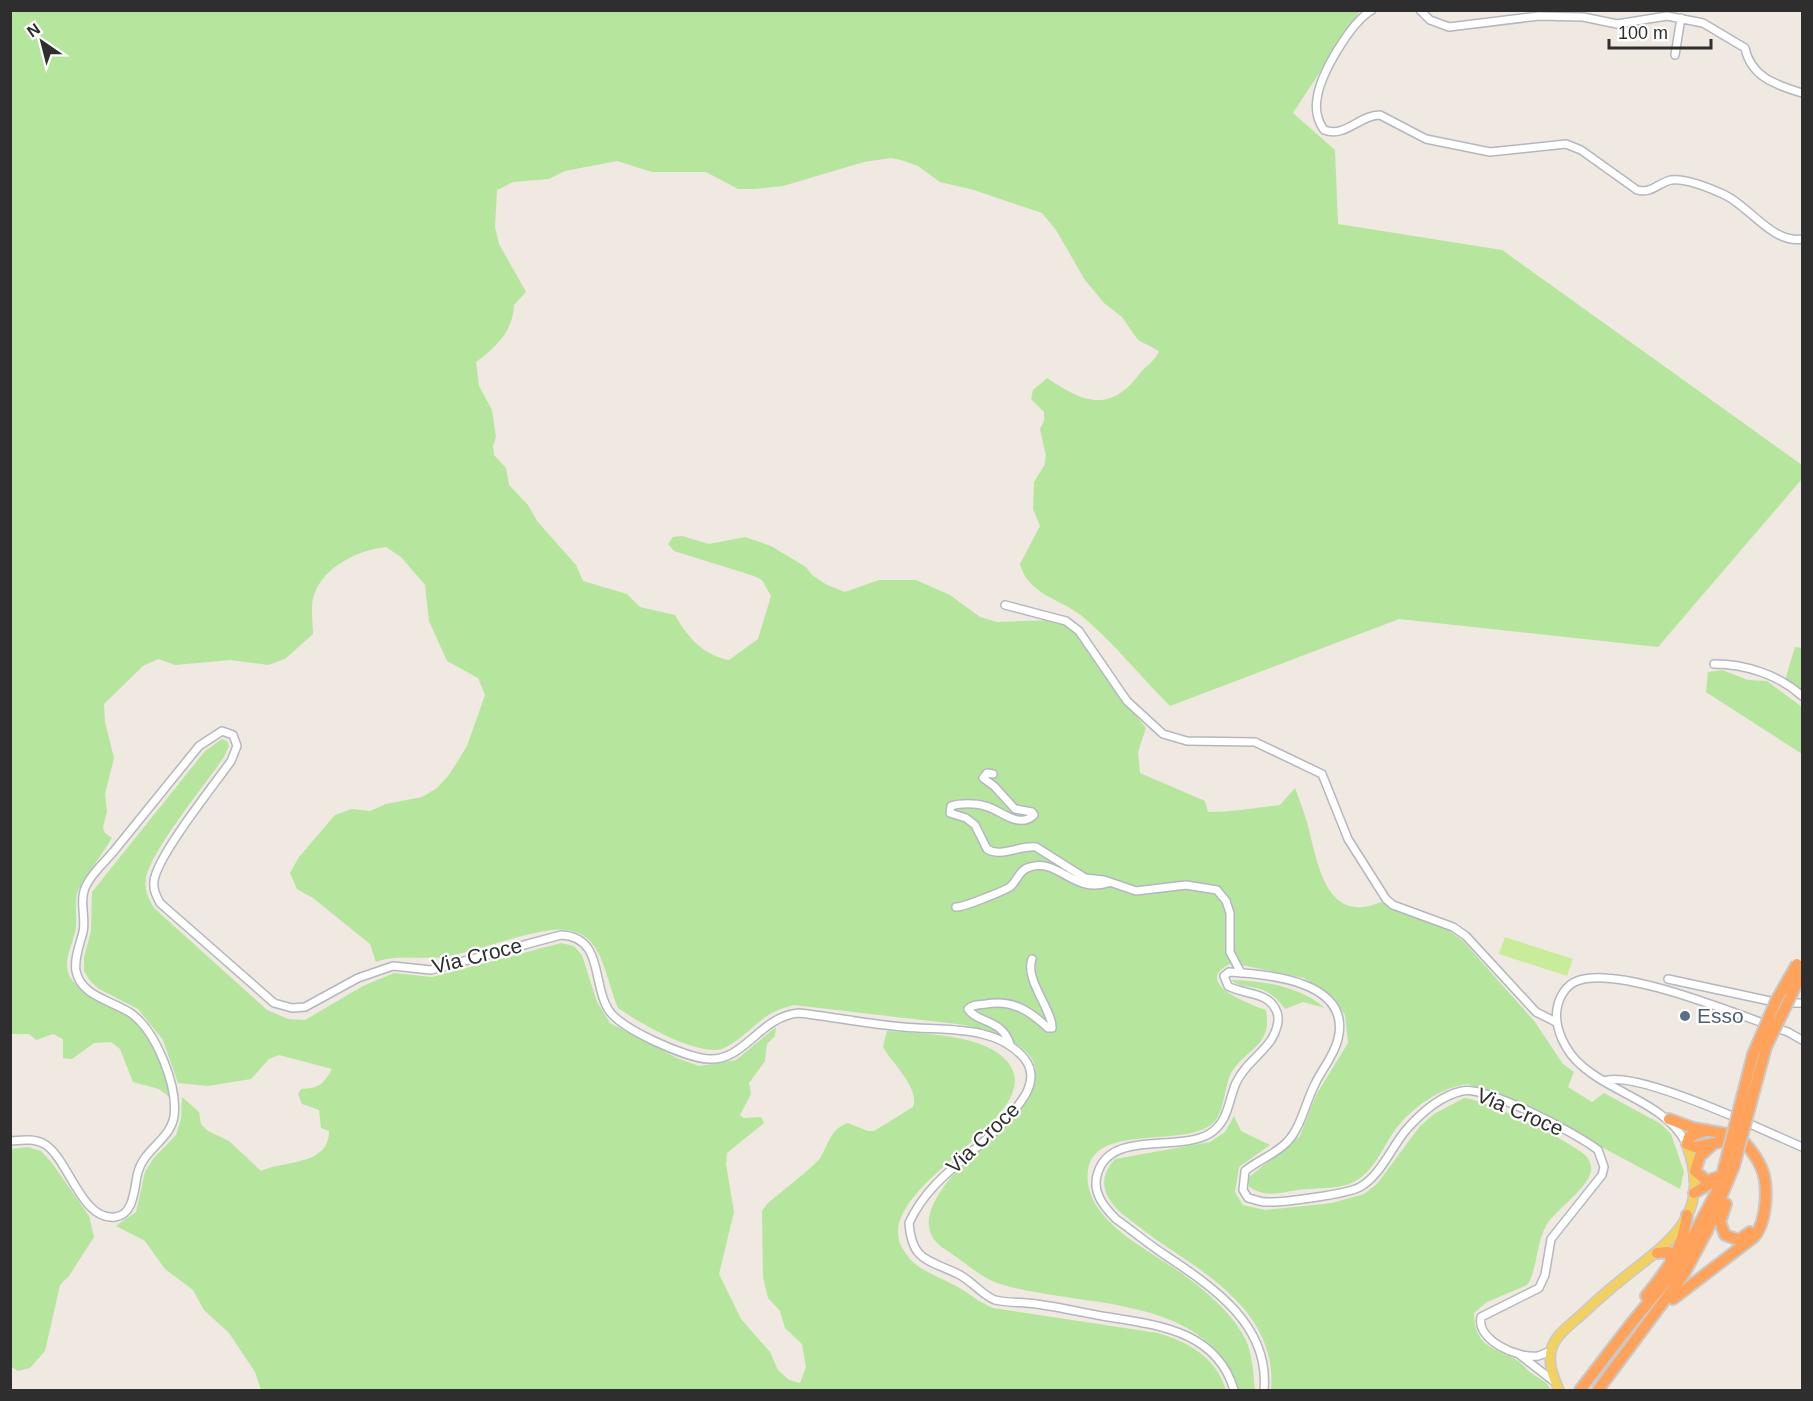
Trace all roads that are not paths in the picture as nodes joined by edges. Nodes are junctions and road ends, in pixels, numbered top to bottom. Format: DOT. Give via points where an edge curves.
graph roads {
  1 [pos="1372,10"];
  2 [pos="1419,10"];
  3 [pos="1682,18"];
  4 [pos="1675,55"];
  5 [pos="1803,93"];
  6 [pos="1803,239"];
  7 [pos="1005,605"];
  8 [pos="1714,664"];
  9 [pos="1803,696"];
  10 [pos="993,774"];
  11 [pos="1110,882"];
  12 [pos="956,907"];
  13 [pos="1032,959"];
  14 [pos="1800,968"];
  15 [pos="1241,973"];
  16 [pos="1668,979"];
  17 [pos="1770,1001"];
  18 [pos="1792,1003"];
  19 [pos="1803,1003"];
  20 [pos="1556,1022"];
  21 [pos="1803,1040"];
  22 [pos="1010,1044"];
  23 [pos="1604,1081"];
  24 [pos="1732,1116"];
  25 [pos="1669,1119"];
  26 [pos="1750,1124"];
  27 [pos="1707,1130"];
  28 [pos="1723,1139"];
  29 [pos="10,1141"];
  30 [pos="1686,1143"];
  31 [pos="1746,1146"];
  32 [pos="1803,1147"];
  33 [pos="1726,1168"];
  34 [pos="1695,1171"];
  35 [pos="1694,1192"];
  36 [pos="1764,1198"];
  37 [pos="1687,1215"];
  38 [pos="1657,1253"];
  39 [pos="1669,1267"];
  40 [pos="1657,1314"];
  41 [pos="1630,1325"];
  42 [pos="1551,1351"];
  43 [pos="1515,1352"];
  44 [pos="1558,1387"];
  45 [pos="1234,1390"];
  46 [pos="1264,1390"];
  47 [pos="1580,1390"];
  48 [pos="1598,1390"];
  1 -- 6 [label="street" via="1352,26 1324,78 1316,115 1324,130 1338,132 1380,115 1426,139 1490,152 1566,144 1581,150 1637,190 1645,192 1675,180 1686,182 1725,195 1787,240"];
  2 -- 3 [label="street" via="1430,20 1449,27 1539,16 1583,17 1617,24 1662,16"];
  3 -- 4 [label="street"];
  3 -- 5 [label="street" via="1703,23 1744,47 1752,68 1768,81"];
  7 -- 20 [label="street" via="1066,621 1079,631 1127,701 1174,739 1255,742 1315,768 1328,784 1348,839 1386,899 1466,936 1536,1012"];
  8 -- 9 [label="street" via="1739,665 1777,678"];
  10 -- 11 [label="street" via="987,773 983,778 1015,809 1034,815 1010,819 984,805 951,806 950,813 975,825 987,849 996,853 1036,847 1085,878"];
  11 -- 12 [label="street" via="1083,885 1057,870 1032,866 1023,870 1007,889 966,907"];
  11 -- 15 [label="street" via="1136,891 1186,885 1217,891 1230,913 1230,952"];
  13 -- 22 [label="street" via="1037,991 1053,1024 1051,1028 1008,1003 973,1005 968,1009 998,1026"];
  14 -- 33 [label="highway, bridge" via="1776,1001 1753,1054"];
  15 -- 43 [label="street, Via Croce" via="1312,987 1332,1003 1340,1020 1333,1053 1306,1101 1293,1135 1245,1171 1243,1190 1248,1198 1276,1201 1331,1195 1360,1187 1415,1120 1462,1090 1481,1091 1598,1150 1604,1167 1602,1175 1551,1239 1539,1288 1481,1317 1486,1335"];
  15 -- 46 [label="street" via="1229,972 1224,981 1234,990 1265,998 1277,1011 1278,1024 1271,1040 1243,1071 1219,1127 1195,1138 1111,1152 1095,1179 1096,1192 1116,1219 1214,1288 1236,1311 1257,1346"];
  16 -- 17 [label="street"];
  18 -- 19 [label="street"];
  20 -- 21 [label="street" via="1560,999 1571,984 1603,978 1676,993"];
  20 -- 23 [label="street" via="1578,1063"];
  22 -- 29 [label="street, Via Croce" via="984,1034 799,1013 772,1020 733,1054 700,1058 640,1033 608,1010 589,951 579,938 569,935 431,970 393,966 358,978 305,1007 274,1003 160,903 153,891 163,858 231,761 237,746 233,735 222,730 200,746 84,889 76,973 95,996 133,1015 156,1044 175,1098 169,1131 138,1169 130,1208 115,1217 93,1210 45,1145 29,1139"];
  22 -- 45 [label="street, Via Croce" via="1032,1071 1029,1089 1005,1121 960,1159 924,1197 909,1223 915,1252 962,1275 996,1300 1160,1325 1186,1334 1219,1361"];
  23 -- 24 [label="street" via="1615,1079 1676,1093"];
  23 -- 25 [label="street"];
  25 -- 27 [label="highway"];
  25 -- 30 [label="street"];
  26 -- 32 [label="street"];
  27 -- 28 [label="highway"];
  27 -- 30 [label="highway" via="1689,1137"];
  28 -- 30 [label="highway" via="1691,1147"];
  28 -- 34 [label="highway" via="1700,1156"];
  30 -- 34 [label="main road"];
  31 -- 36 [label="highway" via="1764,1176"];
  33 -- 34 [label="highway" via="1707,1181"];
  33 -- 35 [label="highway" via="1712,1184"];
  33 -- 36 [label="highway" via="1720,1222 1725,1235 1738,1240 1746,1236"];
  33 -- 40 [label="highway" via="1694,1256"];
  33 -- 41 [label="highway" via="1676,1270"];
  34 -- 35 [label="main road"];
  35 -- 37 [label="main road"];
  36 -- 40 [label="highway" via="1758,1232"];
  37 -- 38 [label="main road" via="1675,1236"];
  37 -- 39 [label="highway" via="1681,1247"];
  38 -- 39 [label="highway" via="1668,1252"];
  38 -- 42 [label="main road" via="1559,1335"];
  39 -- 41 [label="highway" via="1634,1311"];
  40 -- 48 [label="highway"];
  41 -- 47 [label="highway"];
  42 -- 43 [label="street, Via Croce" via="1538,1356"];
  42 -- 44 [label="main road" via="1552,1372"];
  43 -- 44 [label="street, Via Croce"];
}
